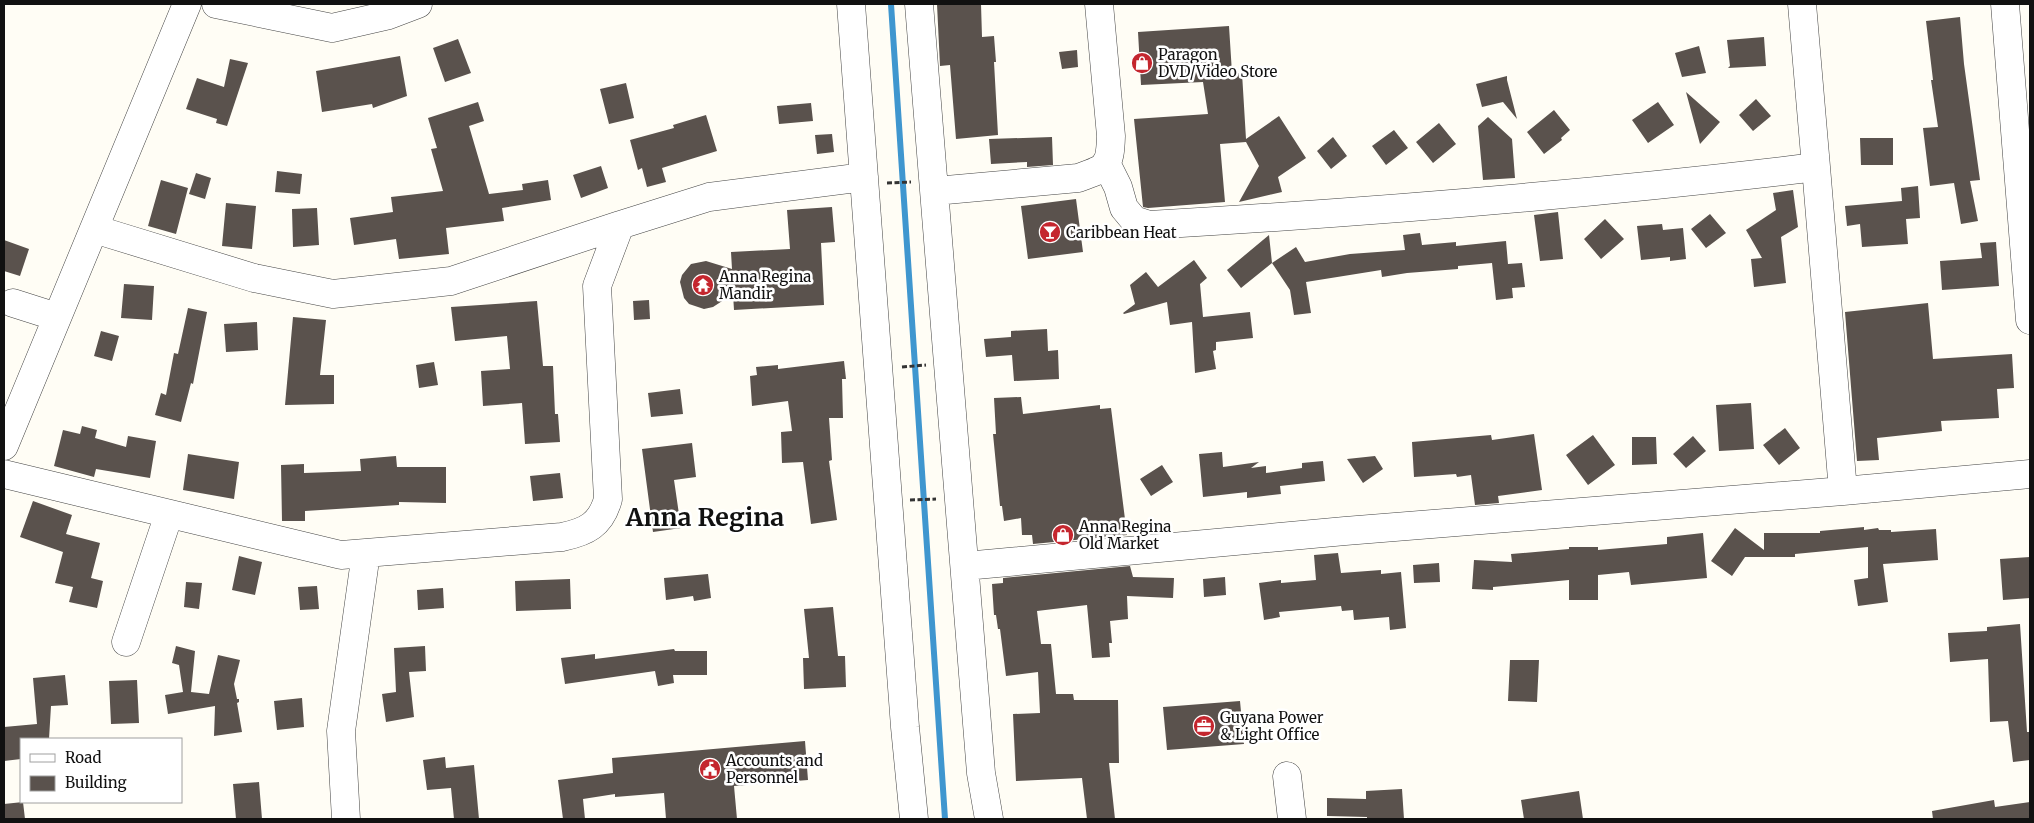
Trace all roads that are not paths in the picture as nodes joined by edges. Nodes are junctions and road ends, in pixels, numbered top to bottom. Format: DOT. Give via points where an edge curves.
graph roads {
  1 [pos="187,4"];
  2 [pos="216,4"];
  3 [pos="418,4"];
  4 [pos="852,4"];
  5 [pos="919,4"];
  6 [pos="1099,4"];
  7 [pos="1802,4"];
  8 [pos="2005,4"];
  9 [pos="1106,163"];
  10 [pos="1816,167"];
  11 [pos="864,180"];
  12 [pos="934,186"];
  13 [pos="620,225"];
  14 [pos="94,229"];
  15 [pos="13,303"];
  16 [pos="57,317"];
  17 [pos="2030,320"];
  18 [pos="4,446"];
  19 [pos="4,474"];
  20 [pos="2030,474"];
  21 [pos="1843,491"];
  22 [pos="169,514"];
  23 [pos="366,553"];
  24 [pos="965,566"];
  25 [pos="126,642"];
  26 [pos="1287,776"];
  27 [pos="346,819"];
  28 [pos="914,819"];
  29 [pos="988,819"];
  30 [pos="1292,819"];
  1 -- 14 [label="street"];
  2 -- 3 [label="street" via="332,28 389,15"];
  4 -- 11 [label="street"];
  5 -- 12 [label="street"];
  6 -- 9 [label="street" via="1111,136 1110,158"];
  7 -- 10 [label="street"];
  8 -- 17 [label="street"];
  9 -- 10 [label="street" via="1124,208 1134,220 1149,225 1672,184"];
  9 -- 12 [label="street" via="1100,170 1078,178"];
  10 -- 21 [label="street"];
  11 -- 13 [label="street" via="709,197"];
  11 -- 28 [label="street"];
  12 -- 24 [label="street"];
  13 -- 14 [label="street" via="451,281 333,294 254,278"];
  13 -- 23 [label="street" via="597,286 608,499 604,513 590,528 562,537"];
  14 -- 16 [label="street"];
  15 -- 16 [label="street"];
  16 -- 18 [label="street"];
  19 -- 22 [label="street"];
  20 -- 21 [label="street"];
  21 -- 24 [label="street" via="1345,531"];
  22 -- 23 [label="street" via="341,555"];
  22 -- 25 [label="street"];
  23 -- 27 [label="street" via="341,731"];
  24 -- 29 [label="street" via="981,773"];
  26 -- 30 [label="street"];
}
